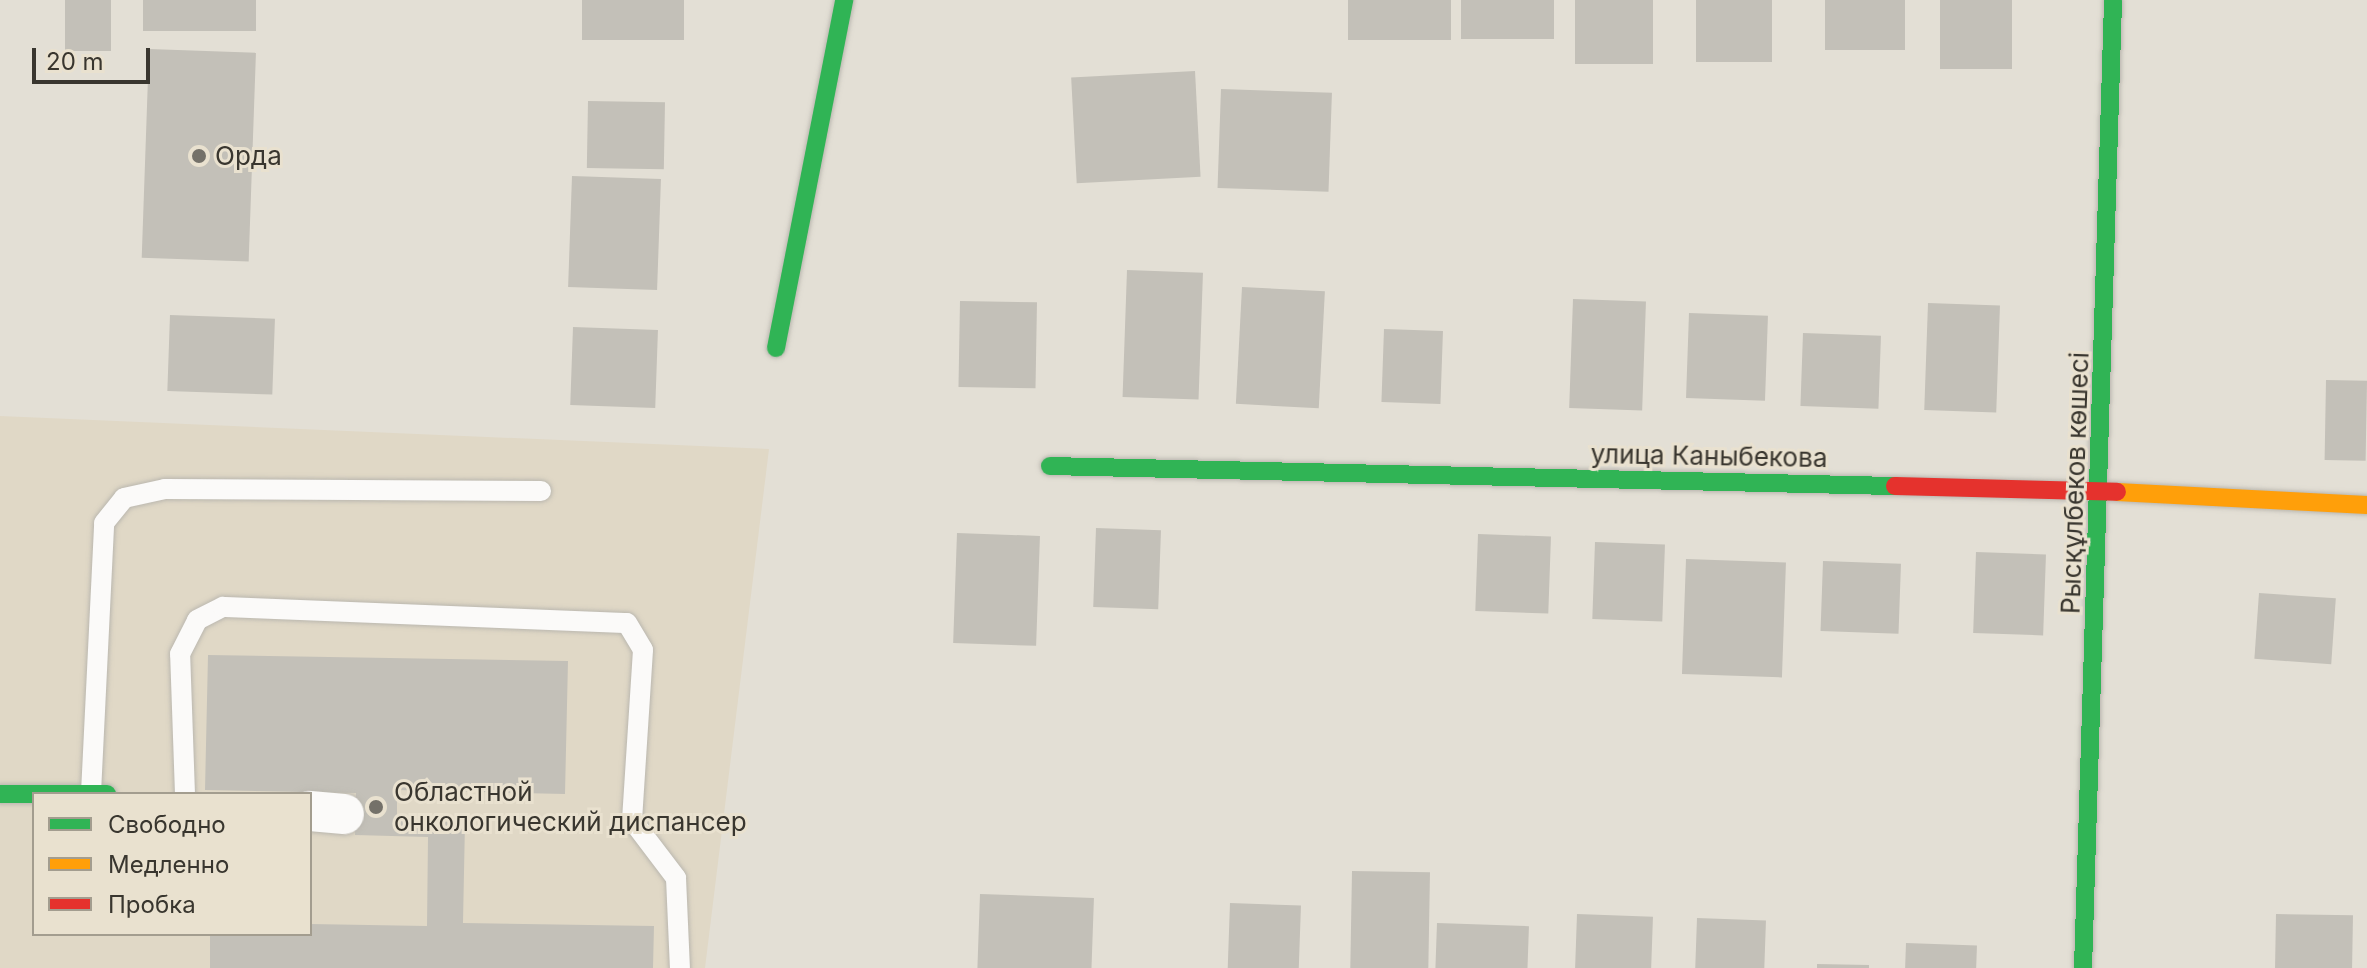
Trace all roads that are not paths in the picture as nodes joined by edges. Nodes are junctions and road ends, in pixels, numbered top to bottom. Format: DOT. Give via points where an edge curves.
graph roads {
  1 [pos="844,0"];
  2 [pos="2113,0"];
  3 [pos="776,348"];
  4 [pos="1050,466"];
  5 [pos="541,491"];
  6 [pos="2102,491"];
  7 [pos="2367,505"];
  8 [pos="99,792"];
  9 [pos="185,792"];
  10 [pos="0,794"];
  11 [pos="32,794"];
  12 [pos="680,968"];
  13 [pos="2083,968"];
  1 -- 3 [label="street"];
  2 -- 6 [label="street, Рысқұлбеков көшесі"];
  4 -- 6 [label="street, улица Каныбекова"];
  5 -- 8 [label="lane" via="165,489 124,498 104,523"];
  6 -- 7 [label="street, улица Каныбекова"];
  6 -- 13 [label="street, Рысқұлбеков көшесі"];
  9 -- 12 [label="lane" via="180,654 197,620 223,607 627,623 643,650 632,820 676,878"];
  10 -- 11 [label="street"];
}
